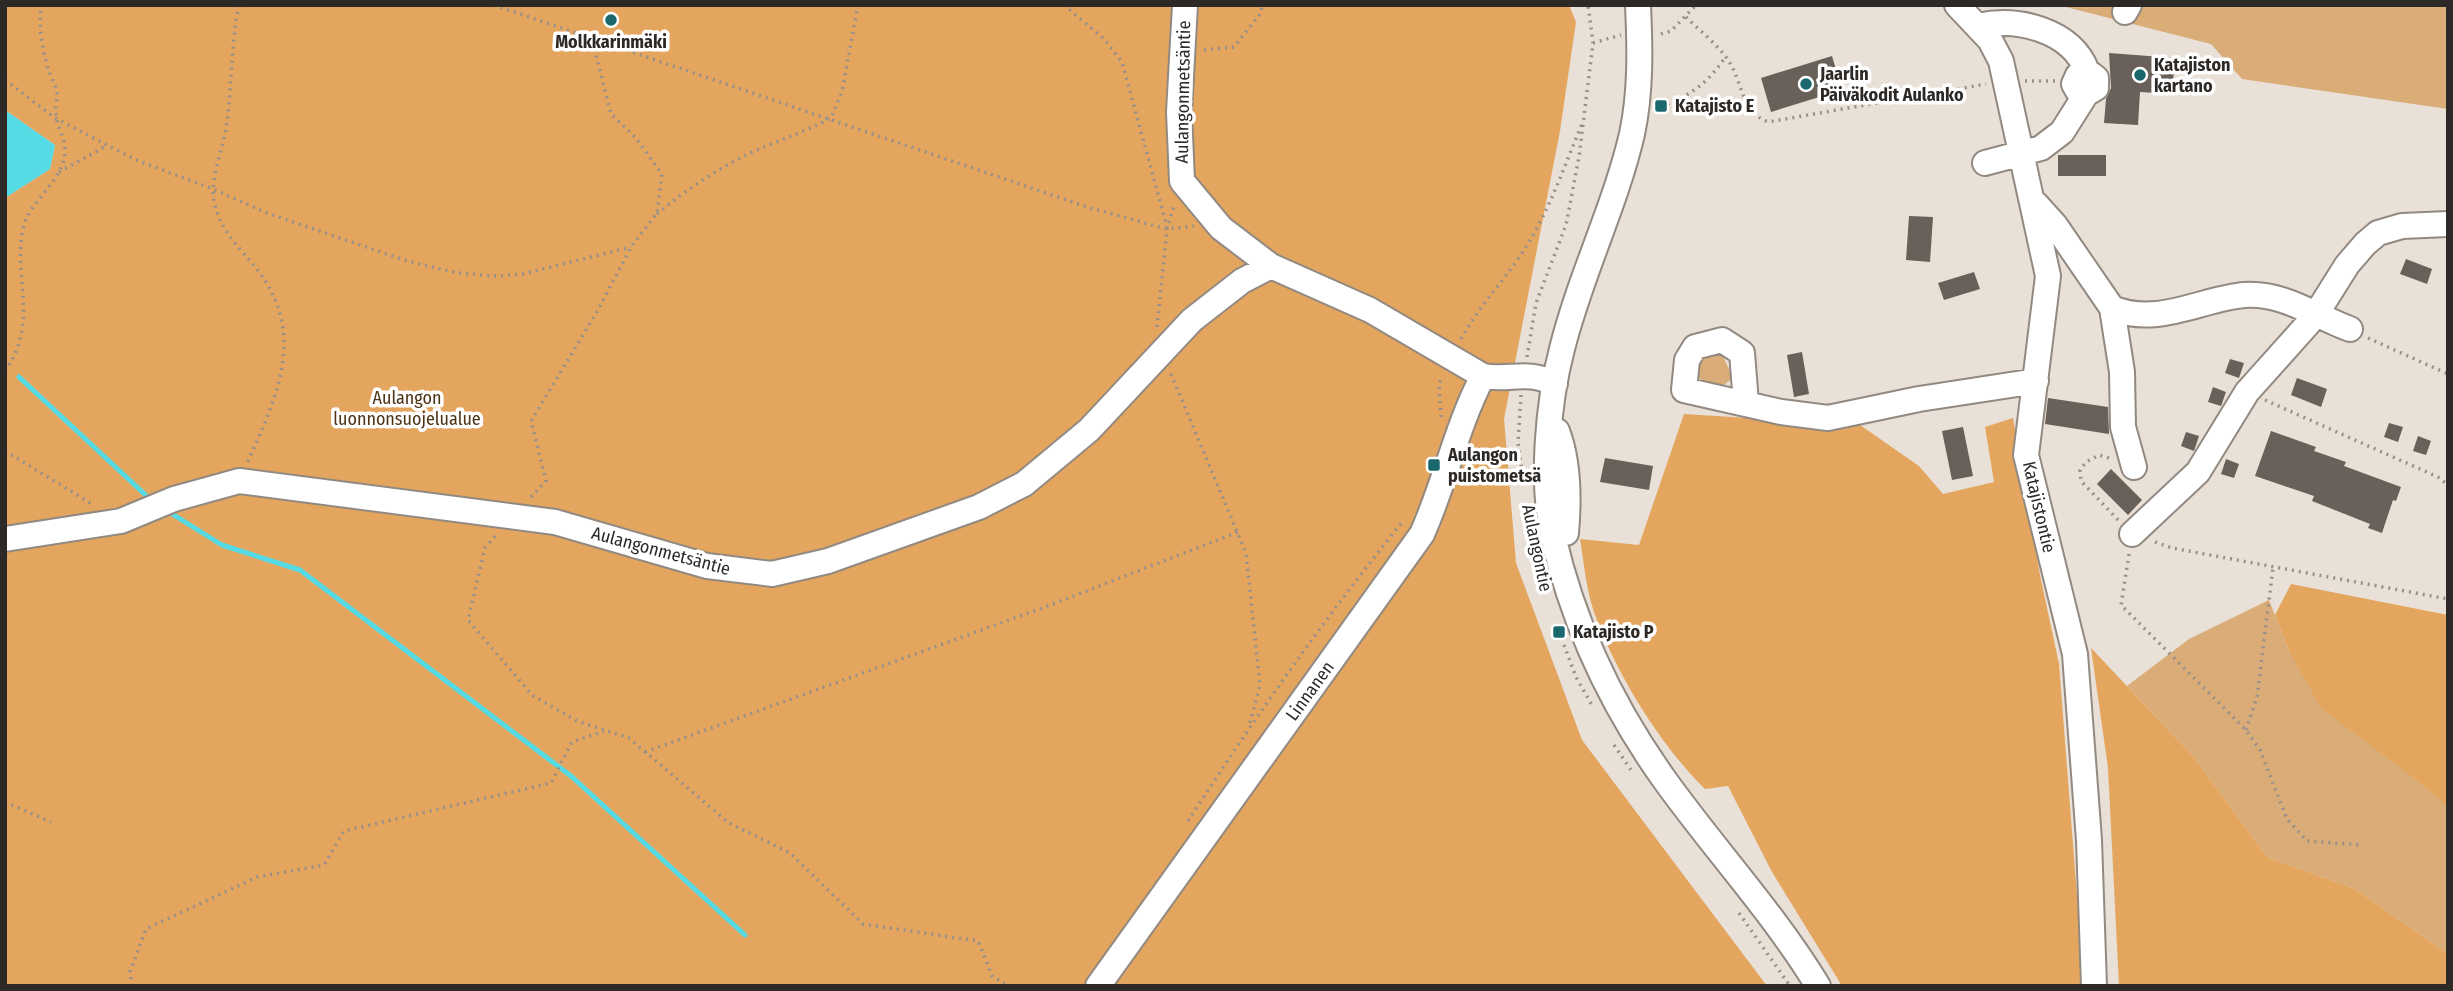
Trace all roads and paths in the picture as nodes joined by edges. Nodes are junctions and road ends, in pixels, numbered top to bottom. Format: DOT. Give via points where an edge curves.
graph roads {
  1 [pos="42,5"];
  2 [pos="239,5"];
  3 [pos="494,5"];
  4 [pos="858,5"];
  5 [pos="1064,5"];
  6 [pos="1185,5"];
  7 [pos="1262,5"];
  8 [pos="1588,5"];
  9 [pos="1638,5"];
  10 [pos="1696,5"];
  11 [pos="1957,5"];
  12 [pos="1686,17"];
  13 [pos="1978,26"];
  14 [pos="1628,34"];
  15 [pos="1656,35"];
  16 [pos="592,39"];
  17 [pos="1593,43"];
  18 [pos="1182,50"];
  19 [pos="1726,56"];
  20 [pos="5,80"];
  21 [pos="2006,81"];
  22 [pos="2082,82"];
  23 [pos="1661,106"];
  24 [pos="55,117"];
  25 [pos="831,118"];
  26 [pos="1584,119"];
  27 [pos="108,145"];
  28 [pos="2022,154"];
  29 [pos="1985,163"];
  30 [pos="57,173"];
  31 [pos="213,189"];
  32 [pos="2033,201"];
  33 [pos="657,214"];
  34 [pos="1217,223"];
  35 [pos="2448,223"];
  36 [pos="1167,229"];
  37 [pos="631,247"];
  38 [pos="1270,266"];
  39 [pos="2112,308"];
  40 [pos="2315,316"];
  41 [pos="2350,330"];
  42 [pos="1162,353"];
  43 [pos="1450,357"];
  44 [pos="5,371"];
  45 [pos="2448,374"];
  46 [pos="1490,377"];
  47 [pos="2036,381"];
  48 [pos="1523,383"];
  49 [pos="1555,384"];
  50 [pos="2247,392"];
  51 [pos="1746,403"];
  52 [pos="1442,428"];
  53 [pos="5,451"];
  54 [pos="2134,467"];
  55 [pos="239,481"];
  56 [pos="2448,485"];
  57 [pos="1525,492"];
  58 [pos="513,517"];
  59 [pos="1405,519"];
  60 [pos="121,521"];
  61 [pos="1238,532"];
  62 [pos="2132,534"];
  63 [pos="5,539"];
  64 [pos="2448,599"];
  65 [pos="1563,643"];
  66 [pos="1596,713"];
  67 [pos="2246,730"];
  68 [pos="606,731"];
  69 [pos="1610,737"];
  70 [pos="645,752"];
  71 [pos="1631,771"];
  72 [pos="5,802"];
  73 [pos="51,822"];
  74 [pos="2363,845"];
  75 [pos="1732,904"];
  76 [pos="132,986"];
  77 [pos="1008,986"];
  78 [pos="1098,986"];
  79 [pos="1790,986"];
  80 [pos="1818,986"];
  81 [pos="2094,986"];
  1 -- 24 [label="path" via="39,24 57,92"];
  2 -- 31 [label="path" via="227,123"];
  3 -- 16 [label="path"];
  4 -- 25 [label="path" via="842,92"];
  5 -- 36 [label="path" via="1104,39 1122,62"];
  6 -- 18 [label="street, Aulangonmetsäntie"];
  7 -- 18 [label="path" via="1261,13 1234,47"];
  8 -- 17 [label="path, Aulangontie"];
  9 -- 49 [label="street, Aulangontie" via="1640,59 1632,133 1577,297"];
  10 -- 12 [label="path"];
  11 -- 13 [label="street, Katajistontie"];
  12 -- 15 [label="path" via="1671,31"];
  12 -- 19 [label="path"];
  13 -- 21 [label="street, Katajistontie" via="1996,50"];
  13 -- 22 [label="street" via="1997,22 2048,32 2081,55"];
  14 -- 17 [label="path"];
  16 -- 25 [label="path"];
  16 -- 33 [label="path" via="611,114 662,174"];
  17 -- 26 [label="path, Aulangontie"];
  18 -- 34 [label="street, Aulangonmetsäntie" via="1182,181"];
  19 -- 21 [label="path" via="1746,106 1769,122"];
  19 -- 23 [label="path" via="1702,86"];
  20 -- 24 [label="path"];
  21 -- 22 [label="path"];
  21 -- 28 [label="street, Katajistontie"];
  22 -- 28 [label="street" via="2062,132 2041,148"];
  24 -- 27 [label="path"];
  24 -- 30 [label="path" via="64,135 65,152"];
  25 -- 33 [label="path" via="709,176"];
  25 -- 36 [label="path" via="1087,207"];
  26 -- 43 [label="path" via="1546,212"];
  26 -- 48 [label="path, Aulangontie" via="1566,225 1536,303"];
  27 -- 30 [label="path"];
  27 -- 31 [label="path"];
  28 -- 29 [label="street"];
  28 -- 32 [label="street, Katajistontie"];
  30 -- 44 [label="path" via="24,225 25,307 16,356"];
  31 -- 37 [label="path" via="382,253 458,272 523,274"];
  31 -- 55 [label="path" via="224,230 271,291 284,332 279,385"];
  32 -- 39 [label="street"];
  32 -- 47 [label="street, Katajistontie" via="2048,276"];
  33 -- 37 [label="path"];
  34 -- 36 [label="path"];
  34 -- 38 [label="street, Aulangonmetsäntie"];
  35 -- 40 [label="street" via="2402,226 2378,233 2347,265"];
  36 -- 42 [label="path" via="1156,333"];
  37 -- 58 [label="path" via="531,421 546,481"];
  38 -- 42 [label="street, Aulangonmetsäntie" via="1242,281 1192,320"];
  38 -- 43 [label="street, Aulangonmetsäntie" via="1370,310"];
  39 -- 40 [label="street" via="2145,314 2194,309 2243,295 2290,301"];
  39 -- 54 [label="street" via="2122,372 2123,426"];
  40 -- 41 [label="street"];
  40 -- 50 [label="street"];
  41 -- 45 [label="path"];
  42 -- 58 [label="street, Aulangonmetsäntie" via="1089,430 1024,484 979,507 828,561 772,574 736,572 555,522"];
  42 -- 61 [label="path"];
  43 -- 46 [label="street, Aulangonmetsäntie"];
  43 -- 52 [label="path" via="1439,384"];
  46 -- 48 [label="street, Aulangonmetsäntie"];
  46 -- 78 [label="street, Linnanen" via="1474,392 1422,534"];
  47 -- 51 [label="street" via="1828,418"];
  47 -- 81 [label="street, Katajistontie" via="2026,454 2075,654"];
  48 -- 49 [label="street" via="1539,391"];
  48 -- 57 [label="path, Aulangontie" via="1518,443"];
  49 -- 80 [label="street, Aulangontie" via="1552,417 1564,448 1567,475 1563,568 1586,641 1628,724"];
  50 -- 56 [label="path"];
  50 -- 62 [label="street" via="2198,472"];
  53 -- 60 [label="path"];
  55 -- 58 [label="street, Aulangonmetsäntie"];
  55 -- 60 [label="street, Aulangonmetsäntie" via="174,499"];
  58 -- 68 [label="path" via="485,548 468,620 533,695"];
  59 -- 61 [label="path" via="1349,587 1248,729 1260,685 1247,552"];
  60 -- 63 [label="street, Aulangonmetsäntie"];
  61 -- 70 [label="path"];
  62 -- 67 [label="path" via="2121,605"];
  64 -- 67 [label="path" via="2274,567 2257,697"];
  65 -- 66 [label="path"];
  67 -- 74 [label="path" via="2260,750 2287,819 2307,841"];
  68 -- 70 [label="path" via="629,738"];
  68 -- 76 [label="path" via="572,743 551,783 344,831 324,865 257,877 146,929 130,972"];
  69 -- 71 [label="path"];
  70 -- 77 [label="path" via="729,823 790,853 863,924 978,941 992,976"];
  72 -- 73 [label="path"];
  75 -- 79 [label="path"];
}
